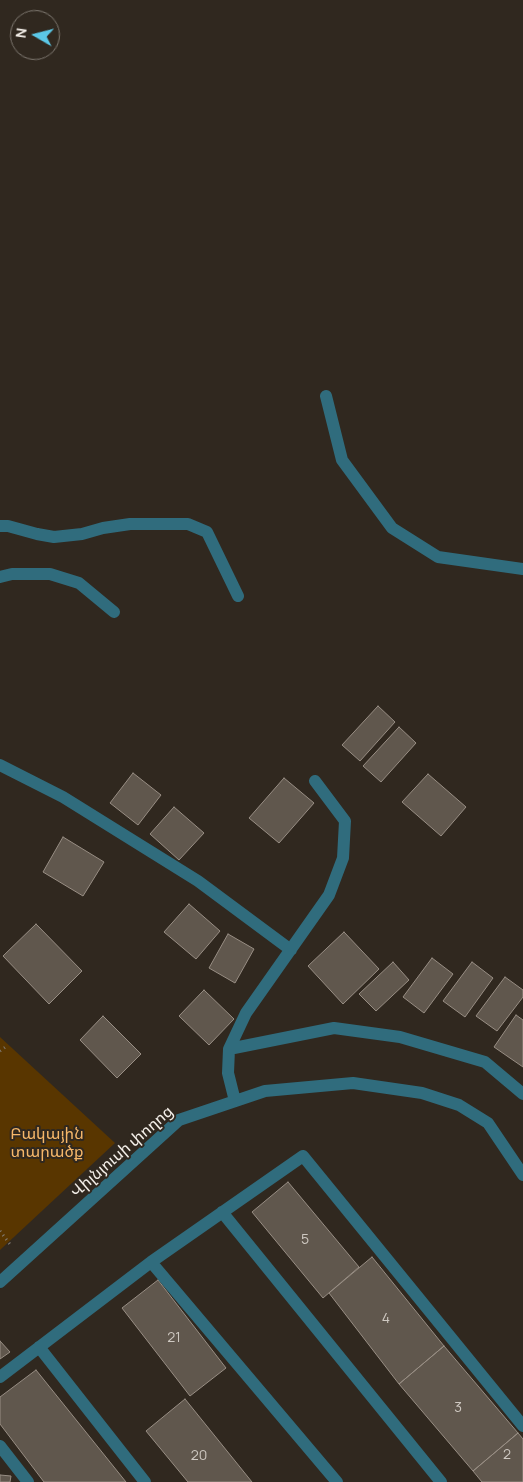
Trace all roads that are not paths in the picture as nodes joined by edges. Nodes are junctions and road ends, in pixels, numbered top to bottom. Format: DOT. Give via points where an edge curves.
graph roads {
  1 [pos="326,396"];
  2 [pos="0,526"];
  3 [pos="523,569"];
  4 [pos="0,578"];
  5 [pos="238,596"];
  6 [pos="114,612"];
  7 [pos="0,765"];
  8 [pos="316,781"];
  9 [pos="291,950"];
  10 [pos="229,1049"];
  11 [pos="523,1094"];
  12 [pos="234,1101"];
  13 [pos="523,1175"];
  14 [pos="222,1212"];
  15 [pos="151,1262"];
  16 [pos="0,1282"];
  17 [pos="39,1347"];
  18 [pos="0,1376"];
  19 [pos="523,1426"];
  20 [pos="0,1446"];
  21 [pos="28,1482"];
  22 [pos="145,1482"];
  23 [pos="337,1482"];
  24 [pos="442,1482"];
  1 -- 3 [label="street" via="342,460 392,528 438,558"];
  2 -- 5 [label="street" via="54,537 130,524 188,524 207,532"];
  4 -- 6 [label="street" via="12,574 50,574 79,583"];
  7 -- 9 [label="street" via="63,797 198,881"];
  8 -- 9 [label="street" via="345,821 343,858 329,895"];
  9 -- 10 [label="street" via="246,1013"];
  10 -- 11 [label="street" via="334,1028 400,1037 484,1062"];
  10 -- 12 [label="street" via="228,1073"];
  12 -- 13 [label="street, Վիլնյուսի փողոց" via="265,1091 353,1084 422,1093 459,1105 488,1123"];
  12 -- 16 [label="street, Վիլնյուսի փողոց" via="180,1120"];
  14 -- 15 [label="street"];
  14 -- 19 [label="street" via="303,1156"];
  14 -- 24 [label="street"];
  15 -- 17 [label="street"];
  15 -- 23 [label="street"];
  17 -- 18 [label="street"];
  17 -- 22 [label="street"];
  20 -- 21 [label="street"];
}
